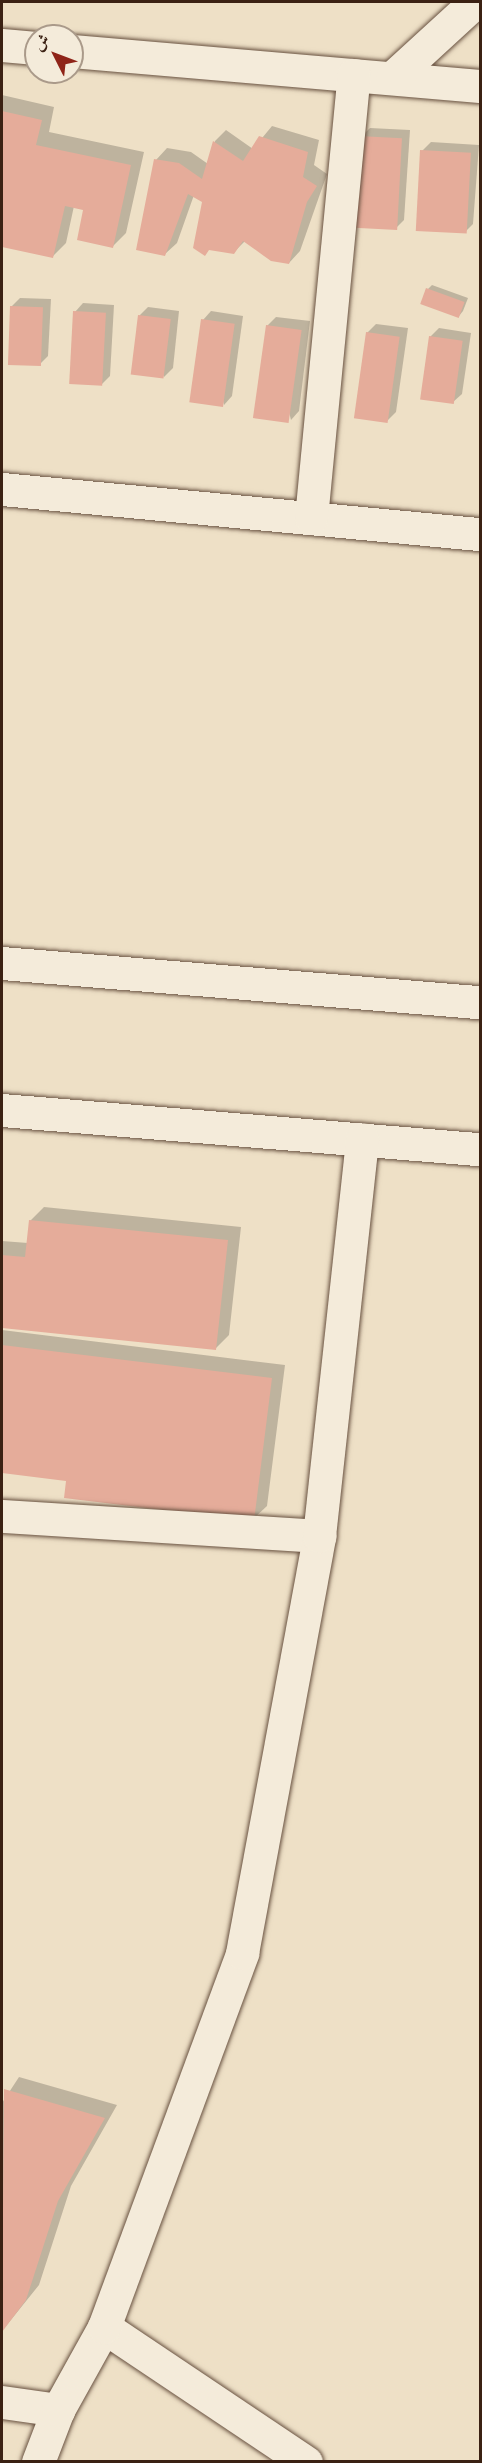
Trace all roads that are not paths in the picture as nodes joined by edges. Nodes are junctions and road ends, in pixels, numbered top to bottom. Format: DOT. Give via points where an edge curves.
graph roads {
  1 [pos="475,2"];
  2 [pos="2,45"];
  3 [pos="24,47"];
  4 [pos="84,52"];
  5 [pos="354,75"];
  6 [pos="392,78"];
  7 [pos="480,86"];
  8 [pos="2,489"];
  9 [pos="311,518"];
  10 [pos="480,534"];
  11 [pos="2,963"];
  12 [pos="480,1002"];
  13 [pos="2,1110"];
  14 [pos="362,1139"];
  15 [pos="480,1149"];
  16 [pos="2,1516"];
  17 [pos="319,1536"];
  18 [pos="104,2327"];
  19 [pos="2,2402"];
  20 [pos="58,2410"];
  21 [pos="38,2462"];
  22 [pos="306,2462"];
  1 -- 6 [label="street"];
  2 -- 3 [label="street"];
  4 -- 5 [label="street"];
  5 -- 6 [label="street"];
  5 -- 9 [label="street"];
  6 -- 7 [label="street"];
  8 -- 9 [label="street"];
  9 -- 10 [label="street"];
  11 -- 12 [label="street"];
  13 -- 14 [label="street"];
  14 -- 15 [label="street"];
  14 -- 17 [label="street"];
  16 -- 17 [label="street"];
  17 -- 18 [label="street" via="242,1953"];
  18 -- 20 [label="street"];
  18 -- 22 [label="street"];
  19 -- 20 [label="street"];
  20 -- 21 [label="street"];
}
